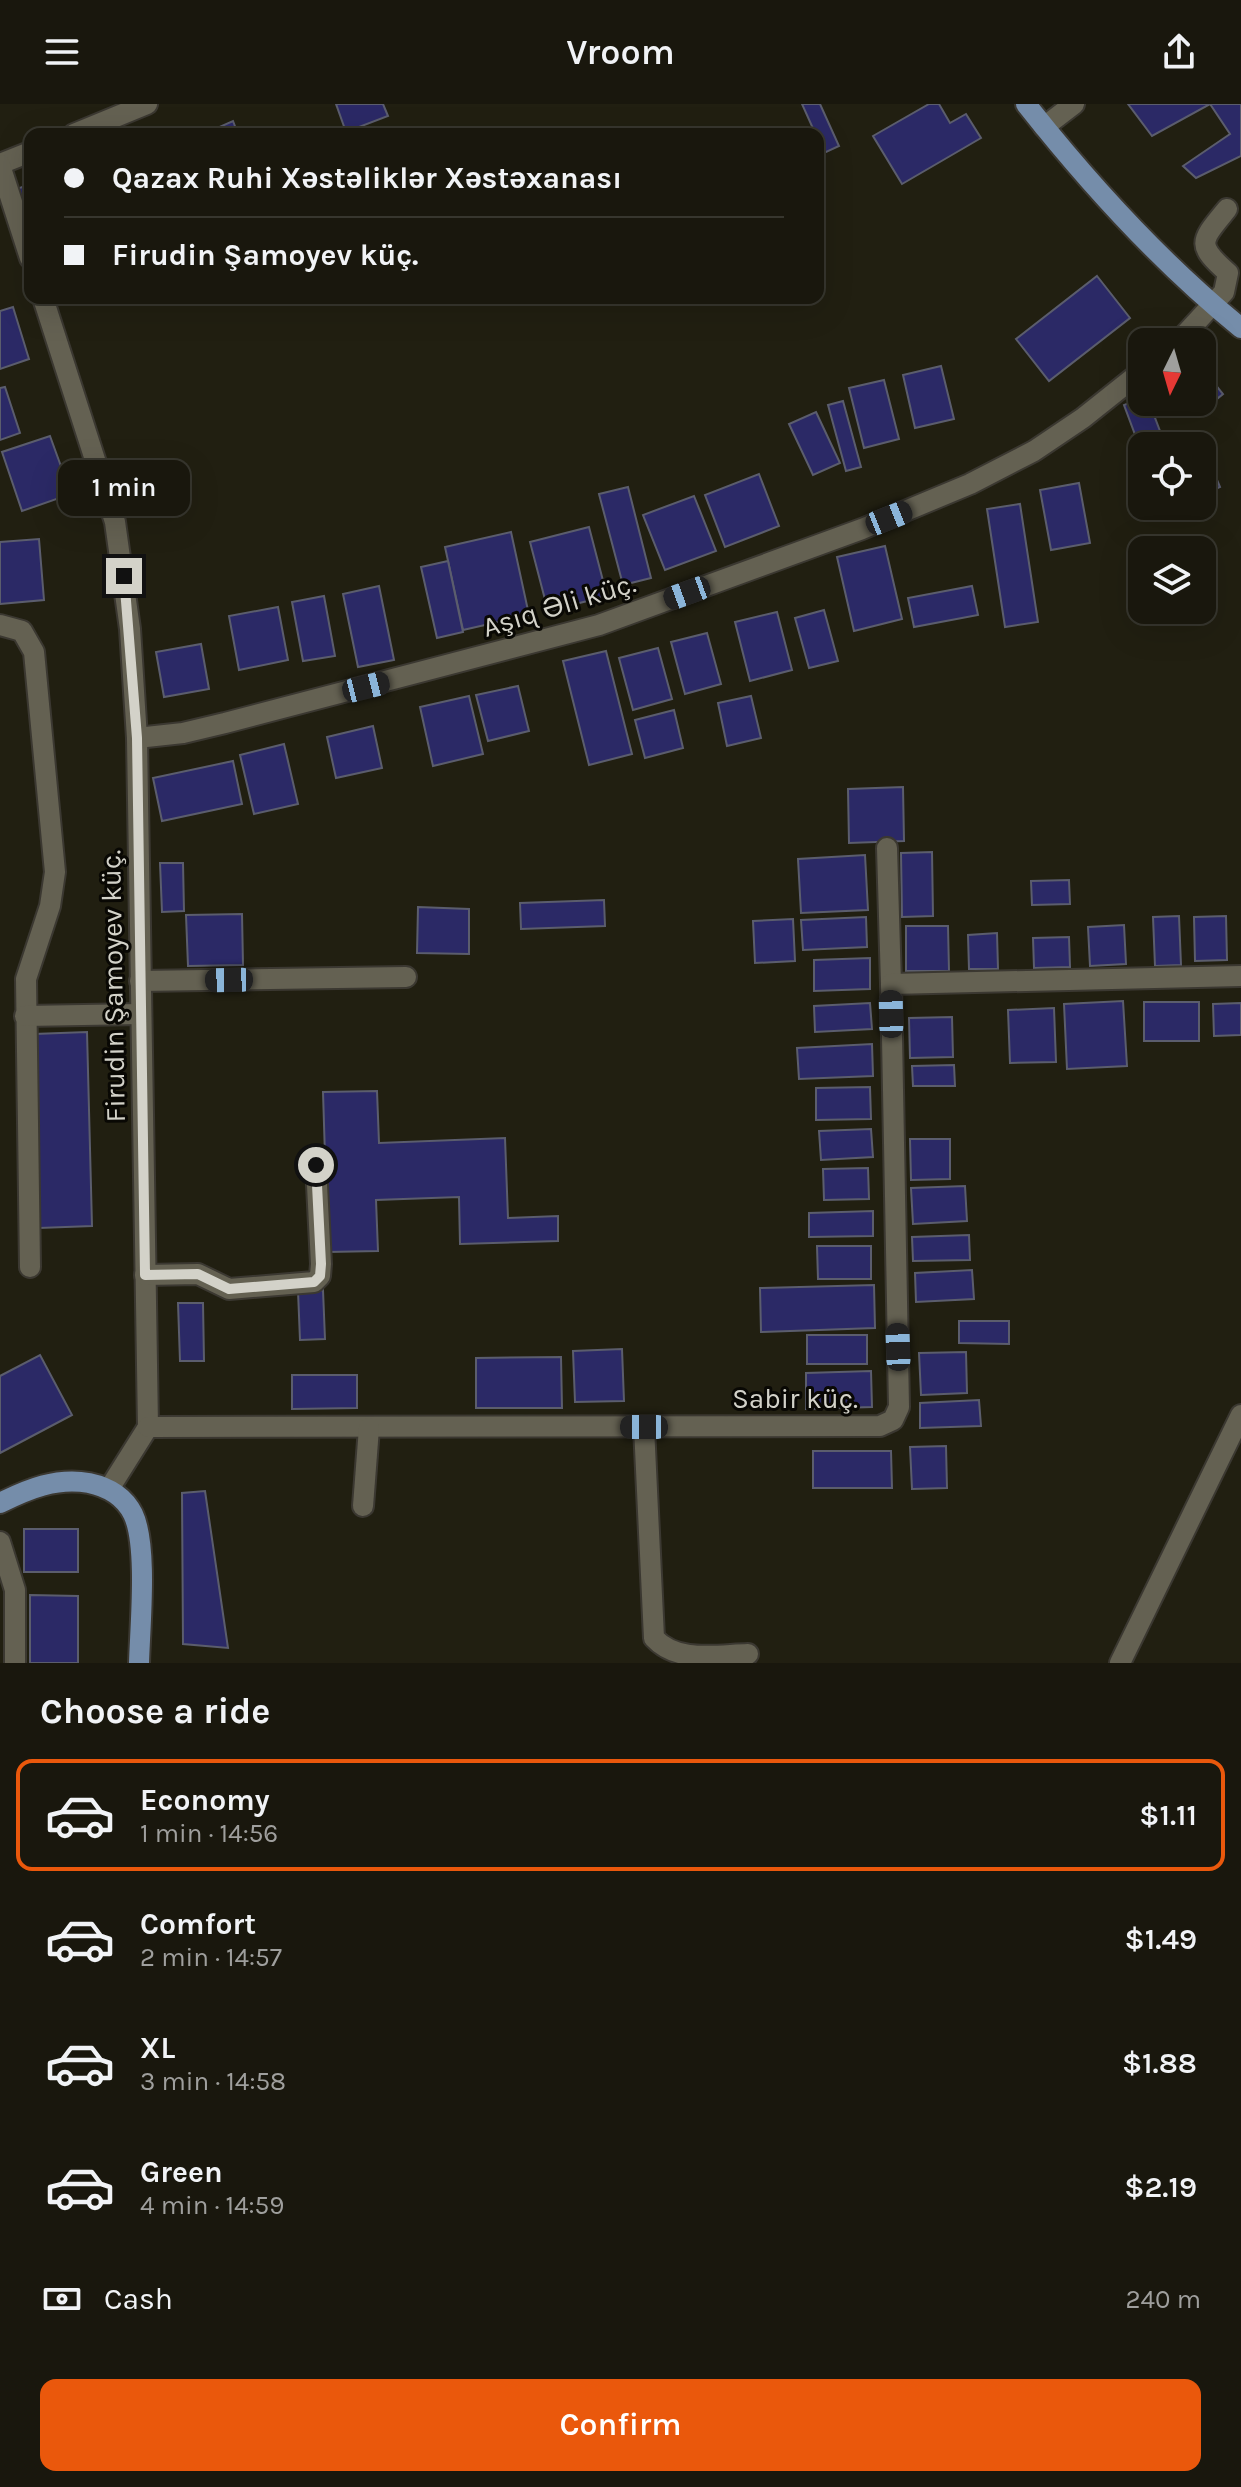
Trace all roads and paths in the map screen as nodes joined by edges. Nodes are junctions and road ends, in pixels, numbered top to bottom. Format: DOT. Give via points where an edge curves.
graph roads {
  1 [pos="147,104"];
  2 [pos="1026,104"];
  3 [pos="1074,104"];
  4 [pos="1044,127"];
  5 [pos="89,128"];
  6 [pos="24,155"];
  7 [pos="0,165"];
  8 [pos="1227,209"];
  9 [pos="24,239"];
  10 [pos="45,304"];
  11 [pos="1212,305"];
  12 [pos="1191,328"];
  13 [pos="1241,328"];
  14 [pos="1128,382"];
  15 [pos="0,625"];
  16 [pos="137,738"];
  17 [pos="887,848"];
  18 [pos="1241,976"];
  19 [pos="406,977"];
  20 [pos="140,981"];
  21 [pos="891,984"];
  22 [pos="141,1014"];
  23 [pos="25,1016"];
  24 [pos="316,1165"];
  25 [pos="30,1267"];
  26 [pos="145,1275"];
  27 [pos="1241,1415"];
  28 [pos="148,1427"];
  29 [pos="644,1427"];
  30 [pos="369,1428"];
  31 [pos="109,1489"];
  32 [pos="0,1503"];
  33 [pos="363,1506"];
  34 [pos="0,1542"];
  35 [pos="748,1654"];
  36 [pos="15,1663"];
  37 [pos="139,1663"];
  38 [pos="1120,1663"];
  1 -- 5 [label="street"];
  2 -- 4 [label="main road"];
  3 -- 4 [label="street"];
  4 -- 11 [label="main road" via="1089,181"];
  6 -- 7 [label="street"];
  7 -- 9 [label="street"];
  8 -- 11 [label="street" via="1204,236 1209,256 1228,273 1224,292"];
  10 -- 16 [label="street, Firudin Şamoyev küç." via="115,522 130,629"];
  11 -- 12 [label="street"];
  11 -- 13 [label="main road"];
  14 -- 16 [label="street, Aşıq Əli küç." via="1034,451 970,484 629,615 225,723"];
  15 -- 23 [label="street" via="22,631 34,652 53,832 55,872 26,979"];
  16 -- 20 [label="street, Firudin Şamoyev küç."];
  17 -- 21 [label="street"];
  18 -- 21 [label="street"];
  19 -- 20 [label="street"];
  20 -- 22 [label="street, Firudin Şamoyev küç."];
  21 -- 29 [label="street, Sabir küç." via="899,1407 893,1420 880,1426"];
  22 -- 23 [label="street"];
  22 -- 26 [label="street, Firudin Şamoyev küç."];
  23 -- 25 [label="street"];
  24 -- 26 [label="street" via="321,1264 314,1282 229,1289 198,1274"];
  26 -- 28 [label="street, Firudin Şamoyev küç."];
  27 -- 38 [label="street"];
  28 -- 30 [label="street, Sabir küç."];
  28 -- 31 [label="street"];
  29 -- 30 [label="street, Sabir küç."];
  29 -- 35 [label="street" via="654,1638 679,1657"];
  30 -- 33 [label="street"];
  31 -- 32 [label="main road" via="66,1480"];
  31 -- 37 [label="main road" via="128,1505 138,1529"];
  34 -- 36 [label="street" via="15,1590"];
}
